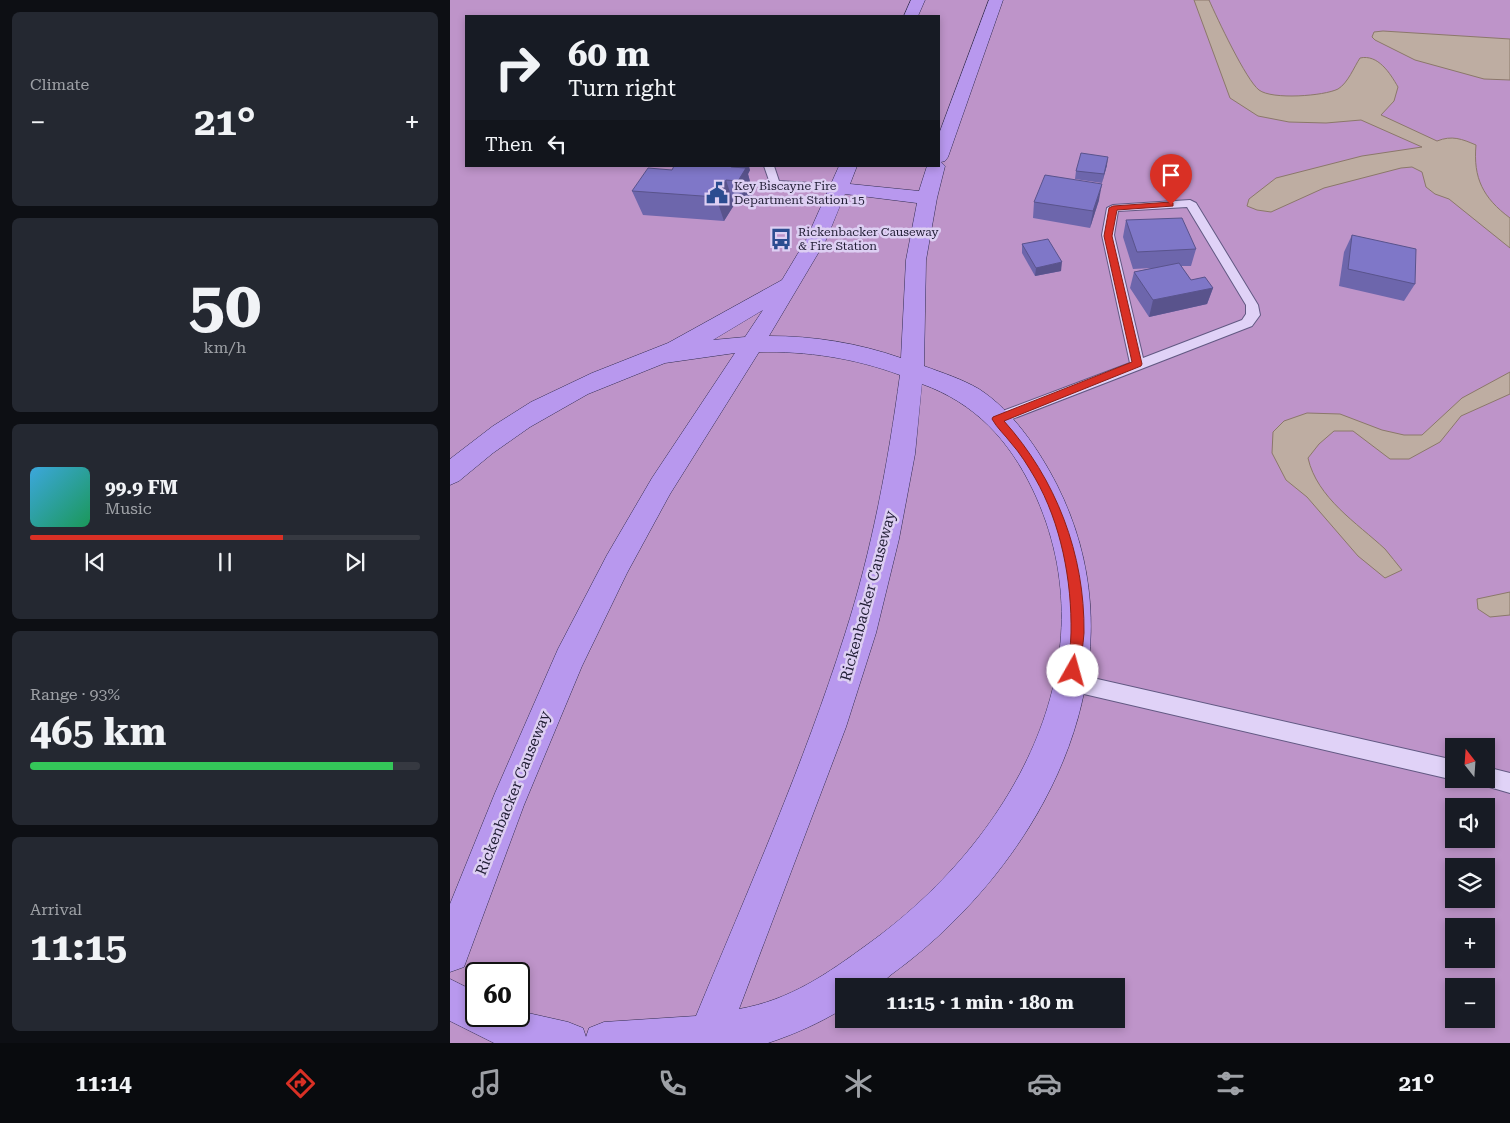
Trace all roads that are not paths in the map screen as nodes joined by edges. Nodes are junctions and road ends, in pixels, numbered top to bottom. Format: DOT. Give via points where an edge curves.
graph roads {
  1 [pos="918,0"];
  2 [pos="996,0"];
  3 [pos="911,15"];
  4 [pos="940,154"];
  5 [pos="770,167"];
  6 [pos="848,167"];
  7 [pos="936,167"];
  8 [pos="839,188"];
  9 [pos="926,198"];
  10 [pos="791,282"];
  11 [pos="753,343"];
  12 [pos="828,348"];
  13 [pos="659,356"];
  14 [pos="1137,364"];
  15 [pos="912,370"];
  16 [pos="733,374"];
  17 [pos="997,419"];
  18 [pos="450,474"];
  19 [pos="1071,682"];
  20 [pos="1445,768"];
  21 [pos="1495,779"];
  22 [pos="1510,783"];
  23 [pos="450,953"];
  24 [pos="450,999"];
  25 [pos="465,1008"];
  26 [pos="506,1027"];
  27 [pos="707,1038"];
  28 [pos="568,1043"];
  29 [pos="604,1043"];
  1 -- 3 [label="main road"];
  2 -- 4 [label="main road"];
  5 -- 8 [label="lane" via="775,184"];
  6 -- 8 [label="main road, Rickenbacker Causeway"];
  7 -- 9 [label="main road, Rickenbacker Causeway"];
  8 -- 9 [label="main road"];
  8 -- 10 [label="main road, Rickenbacker Causeway" via="816,240"];
  9 -- 15 [label="main road, Rickenbacker Causeway" via="916,260"];
  10 -- 11 [label="main road, Rickenbacker Causeway"];
  10 -- 13 [label="main road" via="698,338"];
  11 -- 12 [label="main road" via="797,343"];
  11 -- 13 [label="main road"];
  11 -- 16 [label="main road, Rickenbacker Causeway"];
  12 -- 15 [label="main road"];
  12 -- 16 [label="main road" via="779,355"];
  13 -- 18 [label="main road" via="598,380 538,410 492,438"];
  14 -- 14 [label="lane" via="1246,323 1253,315 1252,305 1190,204 1113,208 1108,236"];
  14 -- 17 [label="lane"];
  15 -- 17 [label="main road" via="962,391"];
  15 -- 27 [label="main road, Rickenbacker Causeway" via="902,454 861,633 830,727"];
  16 -- 23 [label="main road, Rickenbacker Causeway" via="661,486 569,659 507,805"];
  17 -- 19 [label="main road" via="1039,475 1056,508 1068,548 1077,633"];
  19 -- 20 [label="lane"];
  19 -- 27 [label="main road" via="1049,751 1018,811 976,871 926,925 858,976 790,1015"];
  21 -- 22 [label="lane"];
  24 -- 25 [label="main road"];
  26 -- 28 [label="main road"];
  27 -- 29 [label="main road"];
}
